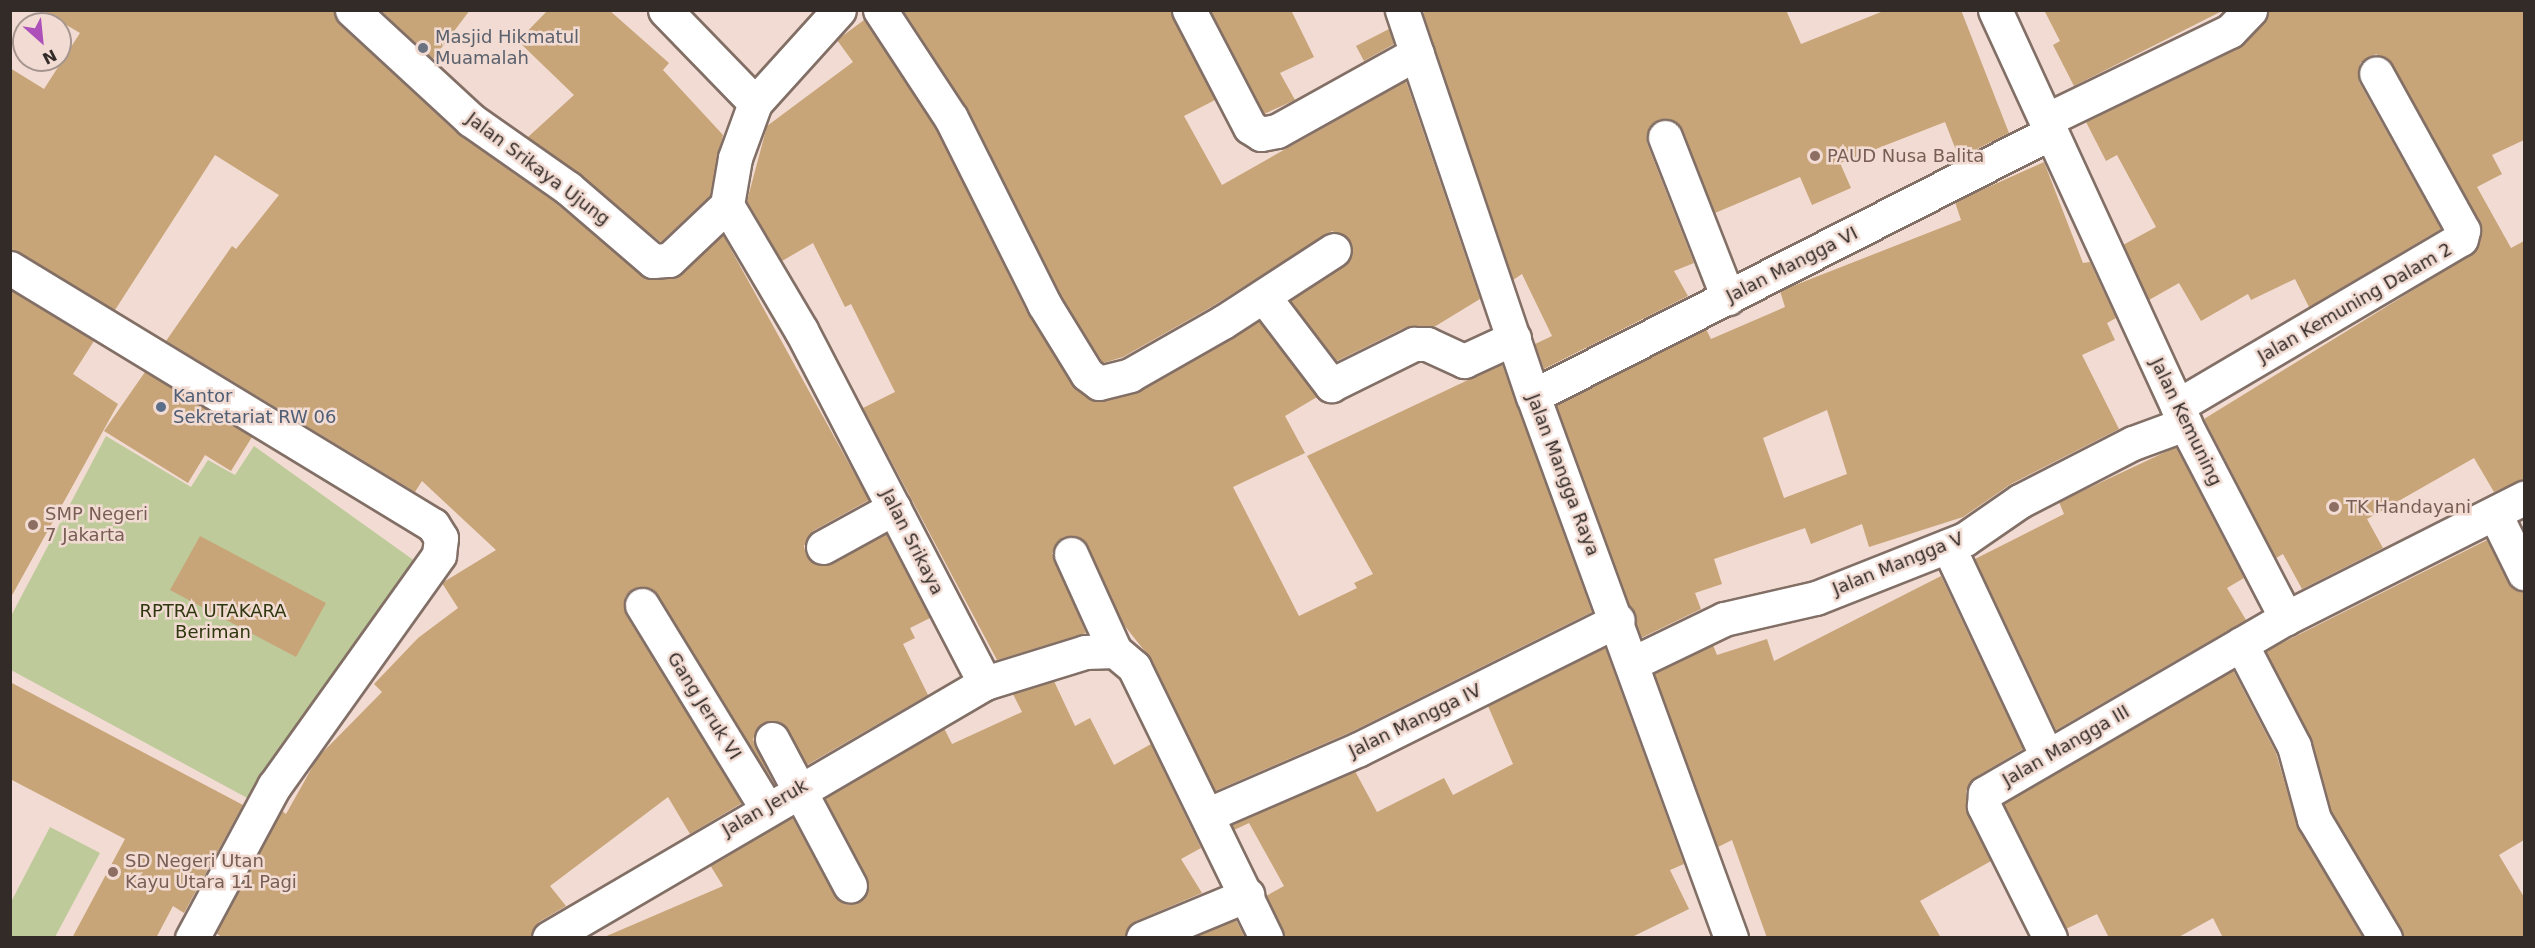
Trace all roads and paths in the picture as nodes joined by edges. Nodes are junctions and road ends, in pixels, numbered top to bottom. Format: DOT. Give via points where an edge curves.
graph roads {
  1 [pos="352,10"];
  2 [pos="665,10"];
  3 [pos="839,10"];
  4 [pos="880,10"];
  5 [pos="1189,10"];
  6 [pos="1401,10"];
  7 [pos="1995,10"];
  8 [pos="2250,10"];
  9 [pos="1417,53"];
  10 [pos="2376,73"];
  11 [pos="755,103"];
  12 [pos="2048,126"];
  13 [pos="1665,137"];
  14 [pos="728,205"];
  15 [pos="1334,249"];
  16 [pos="10,268"];
  17 [pos="1264,297"];
  18 [pos="1728,298"];
  19 [pos="1514,338"];
  20 [pos="1533,396"];
  21 [pos="2181,415"];
  22 [pos="2524,498"];
  23 [pos="894,508"];
  24 [pos="2495,514"];
  25 [pos="1948,546"];
  26 [pos="823,547"];
  27 [pos="1071,554"];
  28 [pos="2524,573"];
  29 [pos="642,605"];
  30 [pos="2286,618"];
  31 [pos="1618,621"];
  32 [pos="2241,644"];
  33 [pos="1115,651"];
  34 [pos="1633,663"];
  35 [pos="985,683"];
  36 [pos="772,739"];
  37 [pos="2047,756"];
  38 [pos="798,789"];
  39 [pos="766,807"];
  40 [pos="1209,814"];
  41 [pos="850,886"];
  42 [pos="1247,895"];
  43 [pos="204,933"];
  44 [pos="549,938"];
  45 [pos="1143,938"];
  46 [pos="1266,938"];
  47 [pos="1731,938"];
  48 [pos="2050,938"];
  49 [pos="2385,938"];
  1 -- 14 [label="street, Jalan Srikaya Ujung" via="471,120 568,188 653,261 669,260"];
  2 -- 11 [label="street"];
  3 -- 11 [label="street"];
  4 -- 17 [label="street" via="951,118 1044,304 1087,374 1099,383 1130,375"];
  5 -- 9 [label="street" via="1250,127 1261,134 1277,131"];
  6 -- 9 [label="street, Jalan Mangga Raya"];
  7 -- 12 [label="street, Jalan Kemuning"];
  8 -- 12 [label="street, Jalan Mangga VI" via="2230,31"];
  9 -- 19 [label="street, Jalan Mangga Raya"];
  10 -- 21 [label="street, Jalan Kemuning Dalam 2" via="2463,230 2462,239"];
  11 -- 14 [label="street" via="735,158"];
  12 -- 18 [label="street, Jalan Mangga VI"];
  12 -- 21 [label="street, Jalan Kemuning"];
  13 -- 18 [label="street"];
  14 -- 23 [label="street, Jalan Srikaya"];
  15 -- 17 [label="street"];
  16 -- 43 [label="street" via="433,525 441,538 439,555 274,786"];
  17 -- 19 [label="street" via="1331,385 1414,344 1427,344 1464,361"];
  18 -- 20 [label="street, Jalan Mangga VI"];
  19 -- 20 [label="street, Jalan Mangga Raya"];
  20 -- 31 [label="street, Jalan Mangga Raya"];
  21 -- 25 [label="street, Jalan Mangga V"];
  21 -- 30 [label="street, Jalan Kemuning"];
  22 -- 24 [label="street"];
  23 -- 26 [label="street"];
  23 -- 35 [label="street, Jalan Srikaya"];
  24 -- 28 [label="street"];
  24 -- 30 [label="street"];
  25 -- 34 [label="street, Jalan Mangga V" via="1816,598 1724,619"];
  25 -- 37 [label="street"];
  27 -- 33 [label="street"];
  29 -- 39 [label="street, Gang Jeruk VI"];
  30 -- 32 [label="street, Jalan Mangga III"];
  31 -- 34 [label="street, Jalan Mangga Raya"];
  31 -- 40 [label="street, Jalan Mangga IV" via="1359,749"];
  32 -- 37 [label="street, Jalan Mangga III"];
  32 -- 49 [label="street" via="2294,746 2314,819"];
  33 -- 35 [label="street" via="1085,652"];
  33 -- 40 [label="street" via="1134,667"];
  34 -- 47 [label="street, Jalan Mangga Raya"];
  35 -- 38 [label="street, Jalan Jeruk"];
  36 -- 38 [label="street"];
  37 -- 48 [label="street, Jalan Mangga III" via="1982,798"];
  38 -- 39 [label="street, Jalan Jeruk"];
  38 -- 41 [label="street"];
  39 -- 44 [label="street, Jalan Jeruk"];
  40 -- 42 [label="street"];
  42 -- 45 [label="street"];
  42 -- 46 [label="street"];
}
